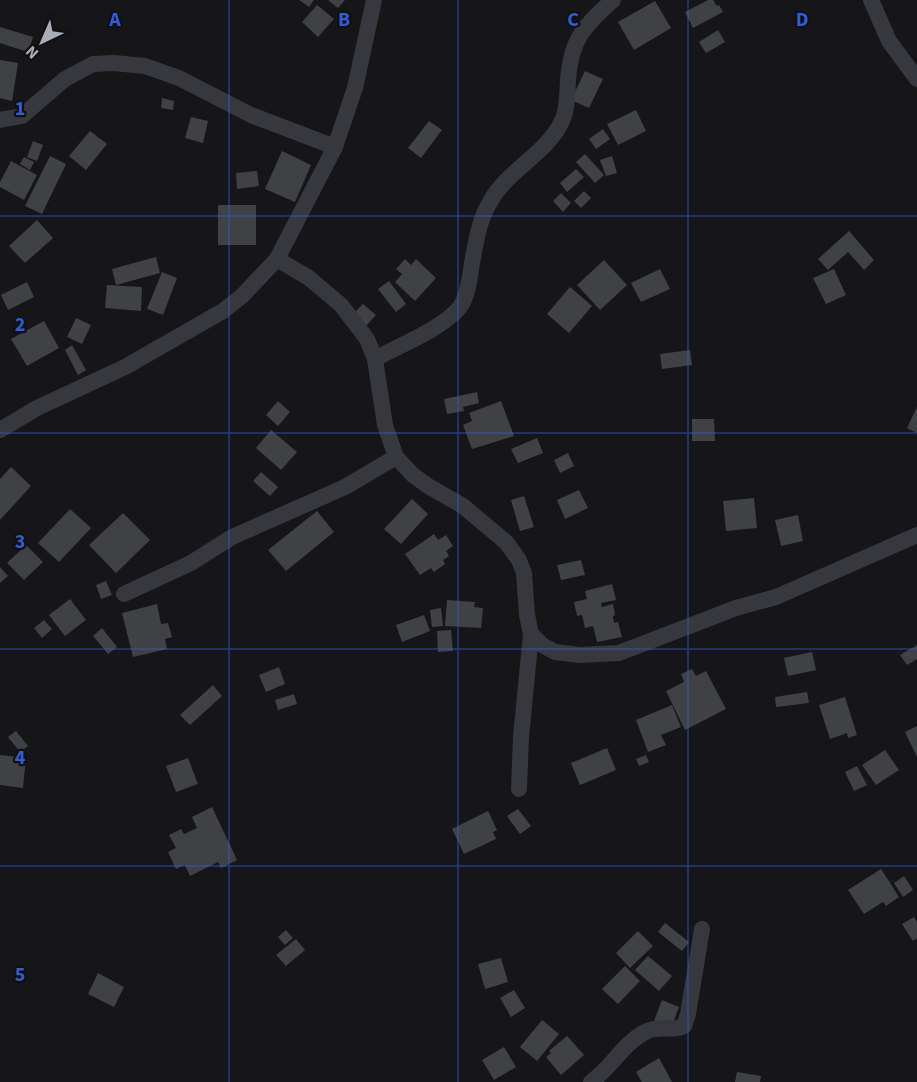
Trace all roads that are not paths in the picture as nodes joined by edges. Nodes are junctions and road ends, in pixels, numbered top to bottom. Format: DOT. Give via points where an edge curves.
graph roads {
  1 [pos="374,0"];
  2 [pos="613,0"];
  3 [pos="871,0"];
  4 [pos="917,79"];
  5 [pos="0,120"];
  6 [pos="335,147"];
  7 [pos="277,259"];
  8 [pos="375,359"];
  9 [pos="0,430"];
  10 [pos="396,457"];
  11 [pos="917,536"];
  12 [pos="124,594"];
  13 [pos="531,634"];
  14 [pos="519,789"];
  15 [pos="702,929"];
  16 [pos="591,1082"];
  1 -- 6 [label="street" via="355,88"];
  2 -- 8 [label="street" via="587,24 573,46 563,120 547,144 504,181 489,202 479,227 461,305 447,318"];
  3 -- 4 [label="street" via="889,41"];
  5 -- 6 [label="street" via="22,116 65,80 93,64 114,63 145,66 179,78 251,115"];
  6 -- 7 [label="street"];
  7 -- 8 [label="street" via="309,278 341,305 367,339"];
  7 -- 9 [label="street" via="223,311 125,367"];
  8 -- 10 [label="street" via="385,425"];
  10 -- 12 [label="street" via="345,487 232,537 191,563"];
  10 -- 13 [label="street" via="413,475 464,506 506,542 524,573"];
  11 -- 13 [label="street" via="776,597 736,608 619,653 555,652"];
  13 -- 14 [label="street"];
  15 -- 16 [label="street" via="684,1026 677,1030 650,1029 630,1041"];
}
